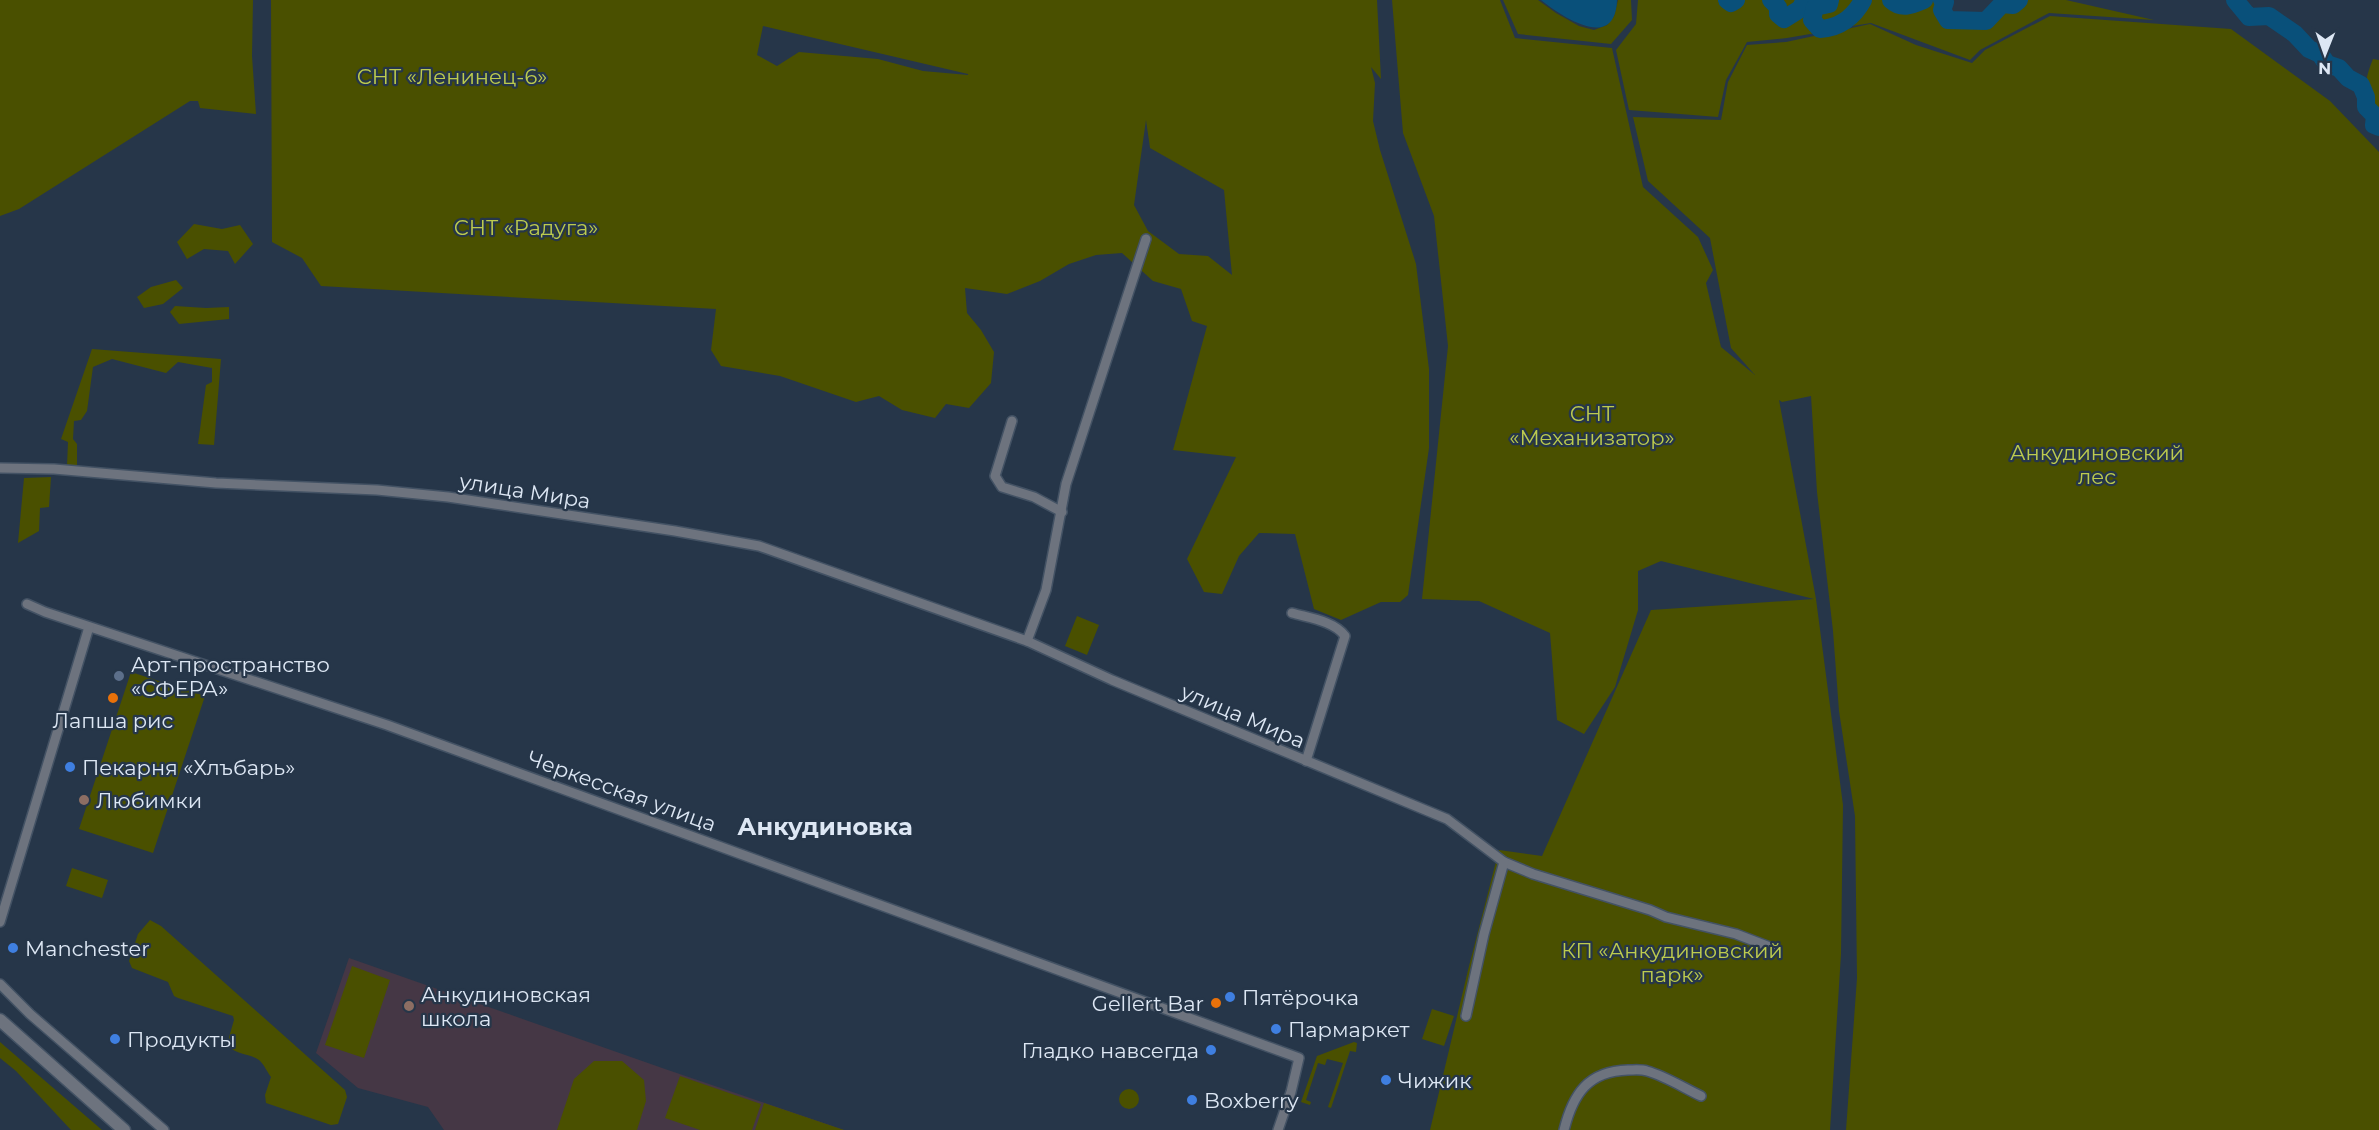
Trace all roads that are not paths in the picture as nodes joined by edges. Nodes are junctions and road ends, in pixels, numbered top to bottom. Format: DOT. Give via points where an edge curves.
graph roads {
  1 [pos="1146,239"];
  2 [pos="1012,421"];
  3 [pos="0,468"];
  4 [pos="1062,512"];
  5 [pos="27,604"];
  6 [pos="1292,613"];
  7 [pos="89,627"];
  8 [pos="1027,641"];
  9 [pos="1306,762"];
  10 [pos="1504,862"];
  11 [pos="0,922"];
  12 [pos="1775,949"];
  13 [pos="0,984"];
  14 [pos="1466,1016"];
  15 [pos="0,1020"];
  16 [pos="1701,1096"];
  17 [pos="124,1130"];
  18 [pos="164,1130"];
  19 [pos="1278,1130"];
  20 [pos="1564,1130"];
  1 -- 4 [label="street" via="1086,418 1066,484"];
  2 -- 4 [label="street" via="995,476 997,482"];
  3 -- 8 [label="street, улица Мира" via="377,490 675,531 759,546"];
  4 -- 8 [label="street" via="1046,590"];
  5 -- 7 [label="street, Черкесская улица"];
  6 -- 9 [label="street" via="1330,625 1345,636"];
  7 -- 11 [label="street"];
  7 -- 19 [label="street, Черкесская улица" via="387,724 1299,1058"];
  8 -- 9 [label="street, улица Мира"];
  9 -- 10 [label="street, улица Мира" via="1447,819"];
  10 -- 12 [label="street, улица Мира"];
  10 -- 14 [label="street"];
  13 -- 18 [label="street"];
  15 -- 17 [label="street"];
  16 -- 20 [label="street" via="1646,1070 1614,1071 1596,1077 1581,1089 1570,1107"];
}
